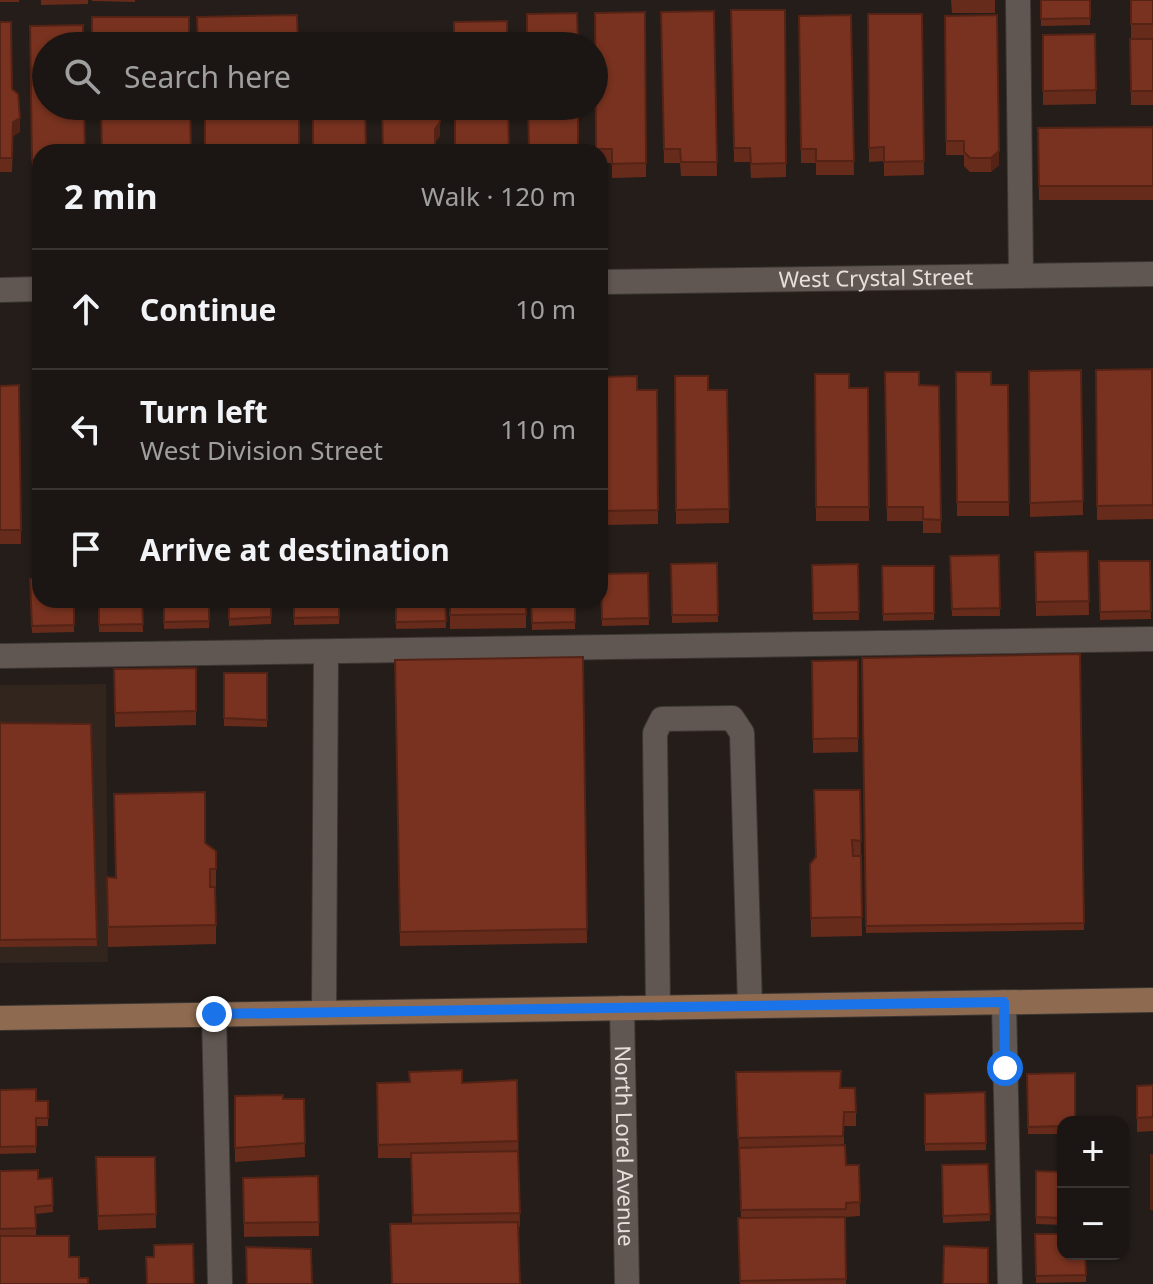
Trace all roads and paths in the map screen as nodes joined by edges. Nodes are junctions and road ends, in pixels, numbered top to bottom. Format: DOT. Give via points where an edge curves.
graph roads {
  1 [pos="1018,0"];
  2 [pos="1153,274"];
  3 [pos="1021,276"];
  4 [pos="608,282"];
  5 [pos="32,289"];
  6 [pos="0,290"];
  7 [pos="1153,639"];
  8 [pos="326,652"];
  9 [pos="0,656"];
  10 [pos="1153,1000"];
  11 [pos="1004,1002"];
  12 [pos="750,1006"];
  13 [pos="622,1008"];
  14 [pos="658,1008"];
  15 [pos="324,1013"];
  16 [pos="214,1014"];
  17 [pos="0,1018"];
  18 [pos="220,1284"];
  19 [pos="627,1284"];
  20 [pos="1010,1284"];
  1 -- 3 [label="street"];
  2 -- 3 [label="street, West Crystal Street"];
  3 -- 4 [label="street, West Crystal Street"];
  5 -- 6 [label="street"];
  7 -- 8 [label="street"];
  8 -- 9 [label="street"];
  8 -- 15 [label="street"];
  10 -- 11 [label="main road"];
  11 -- 12 [label="main road"];
  11 -- 20 [label="street"];
  12 -- 14 [label="main road"];
  12 -- 14 [label="street" via="742,733 732,718 662,719 655,733"];
  13 -- 14 [label="main road"];
  13 -- 15 [label="main road"];
  13 -- 19 [label="street, North Lorel Avenue"];
  15 -- 16 [label="main road"];
  16 -- 17 [label="main road"];
  16 -- 18 [label="street"];
}
